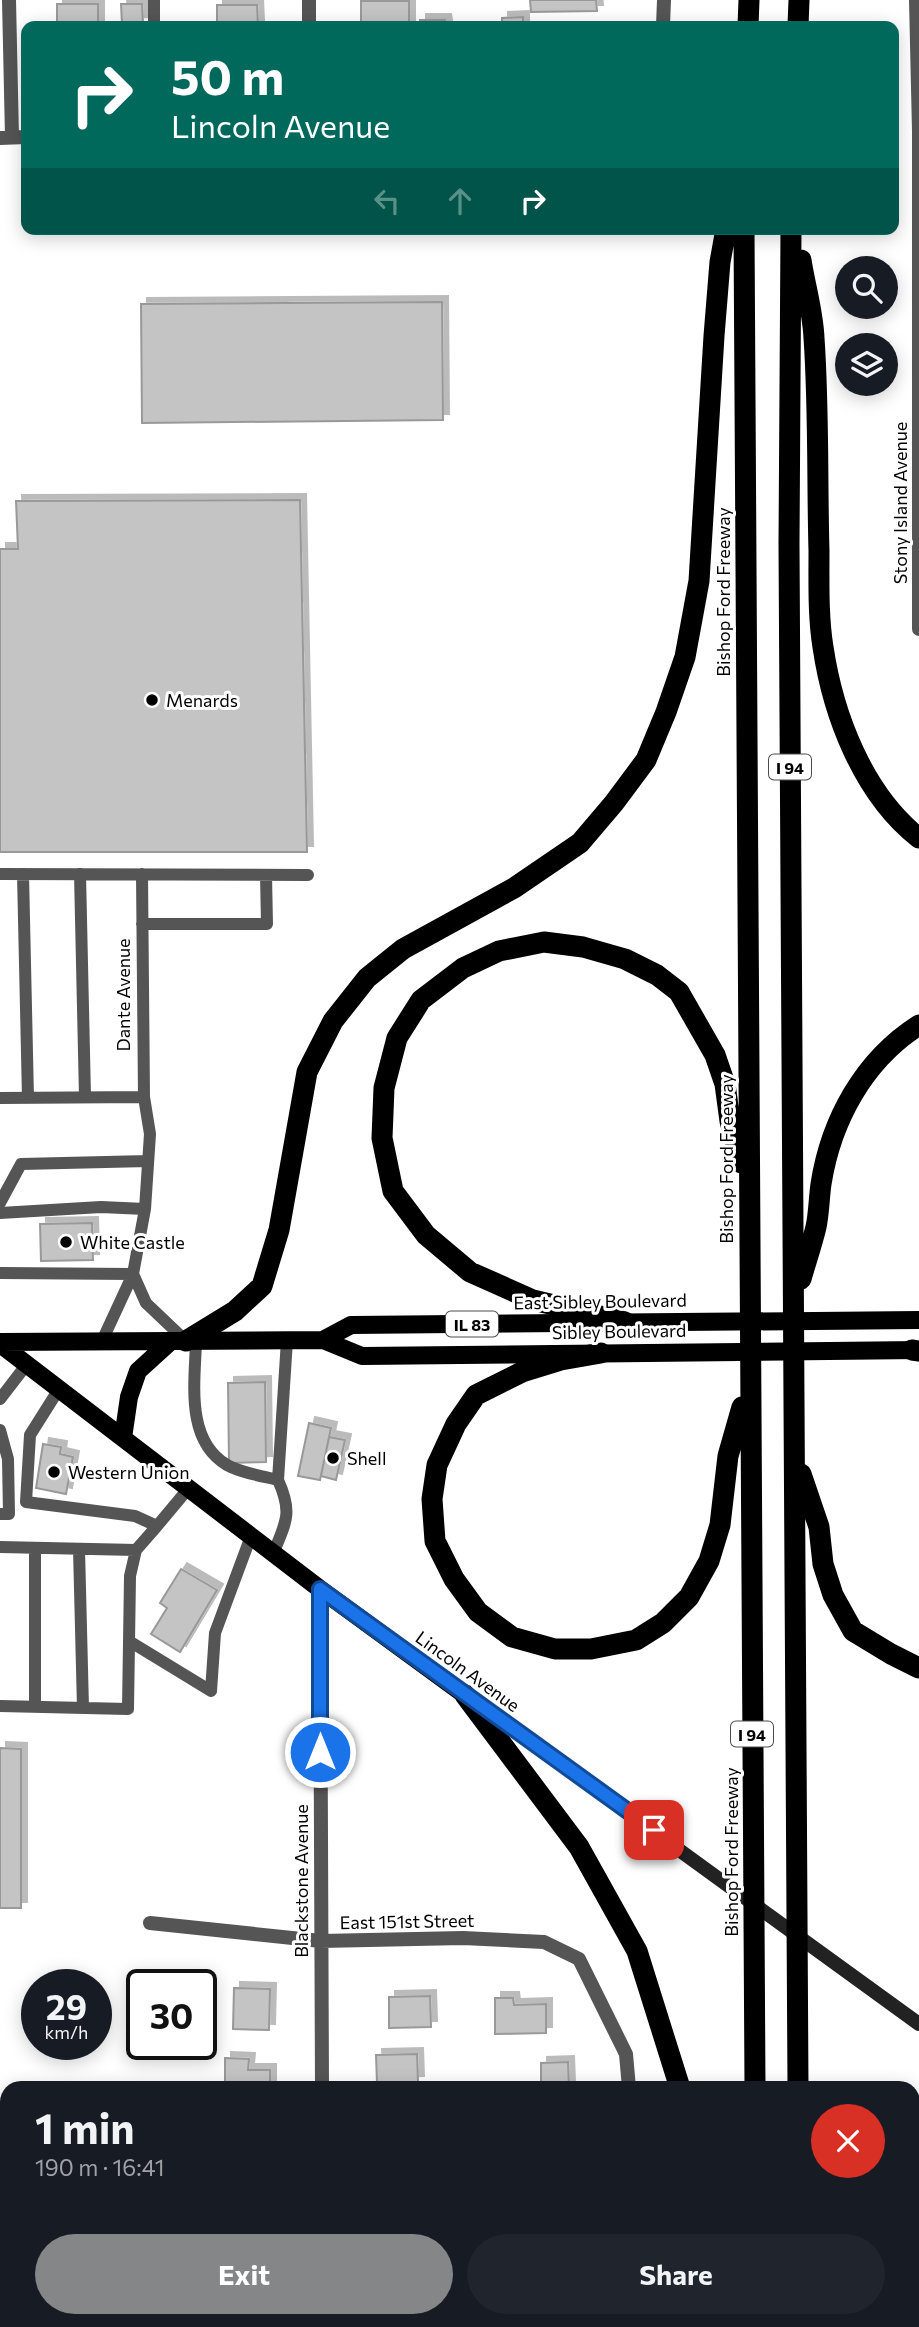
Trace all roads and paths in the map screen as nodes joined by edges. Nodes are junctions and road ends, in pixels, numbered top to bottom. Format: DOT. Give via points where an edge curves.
graph roads {
  1 [pos="9,0"];
  2 [pos="154,0"];
  3 [pos="309,0"];
  4 [pos="664,0"];
  5 [pos="749,0"];
  6 [pos="799,0"];
  7 [pos="916,0"];
  8 [pos="154,21"];
  9 [pos="309,21"];
  10 [pos="663,21"];
  11 [pos="748,21"];
  12 [pos="797,21"];
  13 [pos="919,131"];
  14 [pos="13,137"];
  15 [pos="725,235"];
  16 [pos="744,235"];
  17 [pos="793,235"];
  18 [pos="794,235"];
  19 [pos="919,629"];
  20 [pos="919,838"];
  21 [pos="0,874"];
  22 [pos="23,874"];
  23 [pos="80,874"];
  24 [pos="142,874"];
  25 [pos="266,875"];
  26 [pos="308,875"];
  27 [pos="142,924"];
  28 [pos="919,1024"];
  29 [pos="85,1097"];
  30 [pos="144,1097"];
  31 [pos="0,1098"];
  32 [pos="28,1098"];
  33 [pos="148,1161"];
  34 [pos="750,1197"];
  35 [pos="0,1203"];
  36 [pos="145,1209"];
  37 [pos="0,1213"];
  38 [pos="0,1273"];
  39 [pos="133,1274"];
  40 [pos="794,1304"];
  41 [pos="919,1320"];
  42 [pos="625,1322"];
  43 [pos="287,1340"];
  44 [pos="323,1340"];
  45 [pos="102,1341"];
  46 [pos="184,1341"];
  47 [pos="0,1343"];
  48 [pos="917,1350"];
  49 [pos="601,1353"];
  50 [pos="27,1364"];
  51 [pos="749,1381"];
  52 [pos="59,1389"];
  53 [pos="0,1399"];
  54 [pos="0,1430"];
  55 [pos="123,1438"];
  56 [pos="795,1456"];
  57 [pos="278,1480"];
  58 [pos="188,1489"];
  59 [pos="0,1514"];
  60 [pos="157,1526"];
  61 [pos="251,1536"];
  62 [pos="0,1547"];
  63 [pos="35,1548"];
  64 [pos="79,1549"];
  65 [pos="136,1550"];
  66 [pos="273,1554"];
  67 [pos="320,1589"];
  68 [pos="129,1640"];
  69 [pos="919,1668"];
  70 [pos="465,1695"];
  71 [pos="0,1706"];
  72 [pos="35,1706"];
  73 [pos="83,1707"];
  74 [pos="150,1923"];
  75 [pos="321,1941"];
  76 [pos="919,2024"];
  77 [pos="322,2081"];
  78 [pos="628,2081"];
  79 [pos="678,2081"];
  80 [pos="755,2081"];
  81 [pos="798,2081"];
  1 -- 14 [label="street"];
  2 -- 8 [label="lane"];
  3 -- 9 [label="street"];
  4 -- 10 [label="street"];
  5 -- 11 [label="highway"];
  6 -- 12 [label="highway"];
  7 -- 13 [label="street, Stony Island Avenue"];
  13 -- 19 [label="street, Stony Island Avenue"];
  15 -- 46 [label="highway" via="699,581 685,657 646,760 580,843 514,888 403,949 367,978 333,1021 307,1072 279,1230 262,1286 235,1311"];
  16 -- 34 [label="highway, Bishop Ford Freeway / I 94"];
  17 -- 40 [label="highway, I 94" via="789,558"];
  18 -- 20 [label="highway" via="814,336 823,647 851,745 875,790 903,826"];
  21 -- 22 [label="lane"];
  22 -- 23 [label="lane"];
  22 -- 32 [label="lane"];
  23 -- 24 [label="lane"];
  23 -- 29 [label="lane"];
  24 -- 25 [label="lane"];
  24 -- 27 [label="lane"];
  25 -- 26 [label="lane"];
  25 -- 27 [label="lane, Dante Avenue" via="267,924"];
  27 -- 30 [label="lane, Dante Avenue"];
  28 -- 40 [label="highway" via="898,1038 868,1070 838,1118"];
  29 -- 30 [label="lane"];
  29 -- 32 [label="lane"];
  30 -- 33 [label="lane, Dante Avenue" via="150,1134"];
  31 -- 32 [label="lane"];
  33 -- 35 [label="lane" via="21,1164"];
  33 -- 36 [label="lane, Dante Avenue"];
  34 -- 42 [label="highway" via="715,1055 679,992 657,975 625,959 544,942 499,951 463,968 421,1000 397,1038 384,1088 382,1138 393,1191 426,1235 470,1272 533,1300"];
  34 -- 51 [label="highway, Bishop Ford Freeway / I 94"];
  36 -- 37 [label="lane"];
  36 -- 39 [label="lane, Dante Avenue"];
  38 -- 39 [label="lane"];
  39 -- 45 [label="lane, Dante Avenue"];
  39 -- 46 [label="lane" via="146,1303"];
  40 -- 56 [label="highway, I 94"];
  41 -- 42 [label="main road, East Sibley Boulevard / IL 83"];
  42 -- 44 [label="main road, East Sibley Boulevard / IL 83" via="351,1325"];
  43 -- 44 [label="main road, East Sibley Boulevard / IL 83"];
  43 -- 46 [label="main road, East Sibley Boulevard / IL 83"];
  43 -- 57 [label="lane"];
  44 -- 49 [label="main road, Sibley Boulevard" via="362,1356"];
  45 -- 46 [label="main road, East Sibley Boulevard / IL 83"];
  45 -- 47 [label="main road, East Sibley Boulevard / IL 83"];
  46 -- 55 [label="main road" via="138,1371"];
  46 -- 57 [label="lane" via="195,1386 197,1423 206,1448 228,1465"];
  47 -- 50 [label="main road, Lincoln Avenue"];
  48 -- 49 [label="main road, Sibley Boulevard"];
  49 -- 51 [label="highway" via="522,1372 476,1395 437,1465 432,1499 435,1541 454,1579 478,1612 512,1637 555,1649 591,1649 636,1640 663,1623 689,1597 709,1561 720,1525 728,1457"];
  50 -- 52 [label="main road, Lincoln Avenue"];
  50 -- 53 [label="lane"];
  51 -- 80 [label="highway, Bishop Ford Freeway / I 94"];
  52 -- 55 [label="main road, Lincoln Avenue"];
  52 -- 60 [label="lane" via="30,1435 26,1502 135,1516"];
  54 -- 59 [label="lane" via="8,1459 9,1514"];
  55 -- 58 [label="main road, Lincoln Avenue"];
  56 -- 69 [label="highway" via="819,1527 833,1595 853,1630"];
  56 -- 81 [label="highway, I 94"];
  57 -- 66 [label="lane" via="287,1501 287,1519"];
  58 -- 60 [label="lane"];
  58 -- 61 [label="main road, Lincoln Avenue"];
  60 -- 65 [label="lane"];
  61 -- 66 [label="main road, Lincoln Avenue"];
  61 -- 68 [label="lane" via="215,1633 211,1691"];
  62 -- 63 [label="lane"];
  63 -- 64 [label="lane"];
  63 -- 72 [label="lane"];
  64 -- 65 [label="lane"];
  64 -- 73 [label="lane"];
  65 -- 68 [label="lane" via="130,1576"];
  66 -- 67 [label="main road, Lincoln Avenue"];
  67 -- 70 [label="main road, Lincoln Avenue"];
  67 -- 75 [label="street, Blackstone Avenue"];
  68 -- 73 [label="lane" via="128,1709"];
  70 -- 76 [label="street, Lincoln Avenue"];
  70 -- 79 [label="highway" via="579,1847 637,1951"];
  71 -- 72 [label="lane"];
  72 -- 73 [label="lane"];
  74 -- 75 [label="street, East 151st Street"];
  75 -- 77 [label="street, Blackstone Avenue"];
  75 -- 78 [label="street, East 151st Street" via="463,1938 544,1942 579,1959 626,2054"];
}
